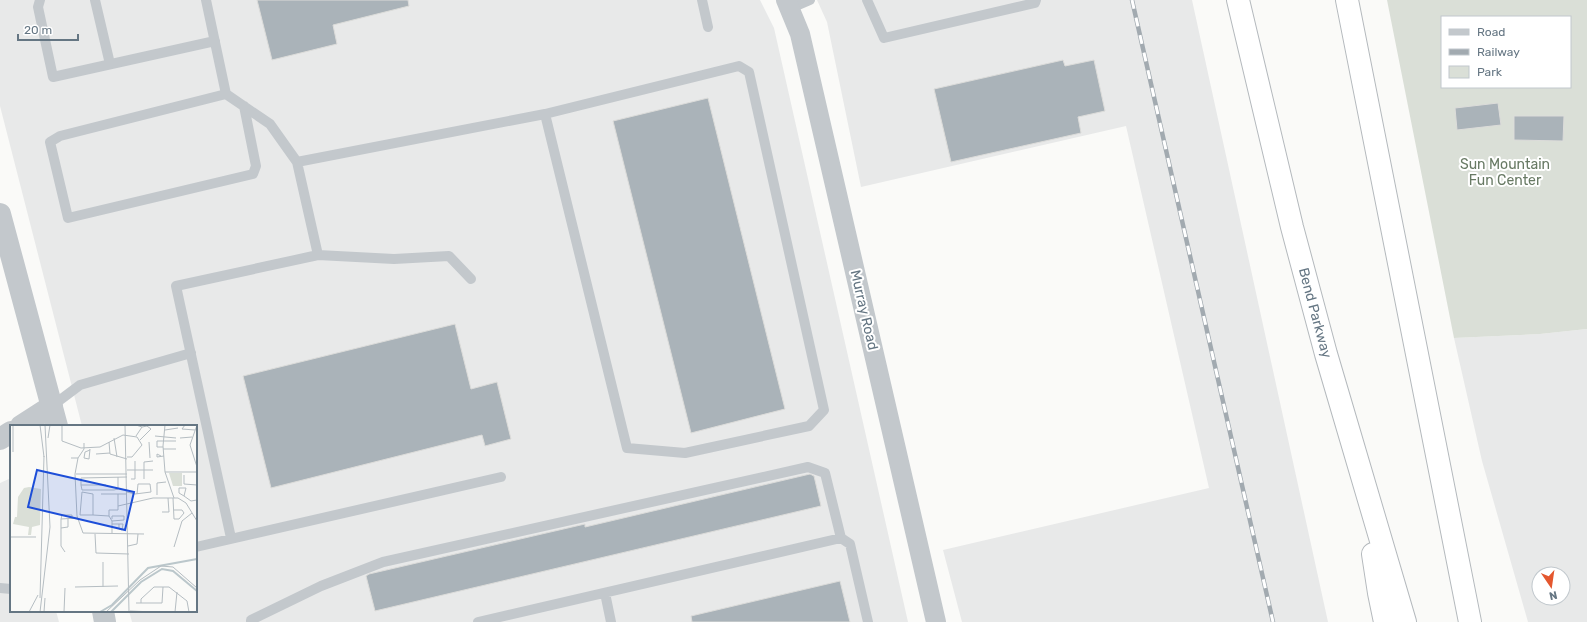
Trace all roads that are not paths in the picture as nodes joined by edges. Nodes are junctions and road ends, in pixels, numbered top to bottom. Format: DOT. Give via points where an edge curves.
graph roads {
  1 [pos="40,0"];
  2 [pos="95,0"];
  3 [pos="206,0"];
  4 [pos="702,0"];
  5 [pos="810,0"];
  6 [pos="867,0"];
  7 [pos="1036,0"];
  8 [pos="1238,0"];
  9 [pos="1347,0"];
  10 [pos="788,4"];
  11 [pos="708,27"];
  12 [pos="215,41"];
  13 [pos="110,64"];
  14 [pos="226,94"];
  15 [pos="244,106"];
  16 [pos="545,114"];
  17 [pos="297,162"];
  18 [pos="0,214"];
  19 [pos="318,255"];
  20 [pos="471,279"];
  21 [pos="191,353"];
  22 [pos="55,416"];
  23 [pos="24,425"];
  24 [pos="10,433"];
  25 [pos="0,439"];
  26 [pos="501,477"];
  27 [pos="1362,480"];
  28 [pos="232,538"];
  29 [pos="841,538"];
  30 [pos="197,547"];
  31 [pos="0,588"];
  32 [pos="10,589"];
  33 [pos="605,592"];
  34 [pos="103,612"];
  35 [pos="105,622"];
  36 [pos="251,622"];
  37 [pos="478,622"];
  38 [pos="611,622"];
  39 [pos="868,622"];
  40 [pos="936,622"];
  41 [pos="1385,622"];
  42 [pos="1405,622"];
  43 [pos="1470,622"];
  1 -- 13 [label="lane" via="38,7 53,77"];
  2 -- 13 [label="lane"];
  3 -- 12 [label="lane"];
  4 -- 11 [label="lane"];
  5 -- 10 [label="lane"];
  6 -- 7 [label="lane" via="884,38 1035,3"];
  8 -- 27 [label="highway, Bend Parkway" via="1292,227"];
  9 -- 43 [label="highway"];
  10 -- 40 [label="street, Murray Road" via="800,34"];
  12 -- 13 [label="lane"];
  12 -- 14 [label="lane"];
  14 -- 15 [label="lane"];
  14 -- 15 [label="lane" via="60,136 50,142 68,218 253,174 256,166"];
  15 -- 17 [label="lane" via="270,124"];
  16 -- 16 [label="lane" via="739,66 749,72 824,410 809,426 685,453 627,448"];
  16 -- 17 [label="lane"];
  17 -- 19 [label="lane"];
  18 -- 22 [label="street"];
  19 -- 20 [label="lane" via="394,259 449,256"];
  19 -- 21 [label="lane" via="176,286"];
  21 -- 22 [label="lane" via="80,385"];
  21 -- 28 [label="lane"];
  22 -- 23 [label="street"];
  24 -- 25 [label="street"];
  26 -- 28 [label="lane"];
  27 -- 41 [label="highway"];
  27 -- 42 [label="highway, Bend Parkway"];
  28 -- 30 [label="lane"];
  29 -- 33 [label="lane"];
  29 -- 36 [label="lane" via="825,473 808,467 382,562 321,586"];
  29 -- 39 [label="lane" via="850,544"];
  31 -- 32 [label="lane"];
  33 -- 37 [label="lane"];
  33 -- 38 [label="lane"];
  34 -- 35 [label="street"];
}
